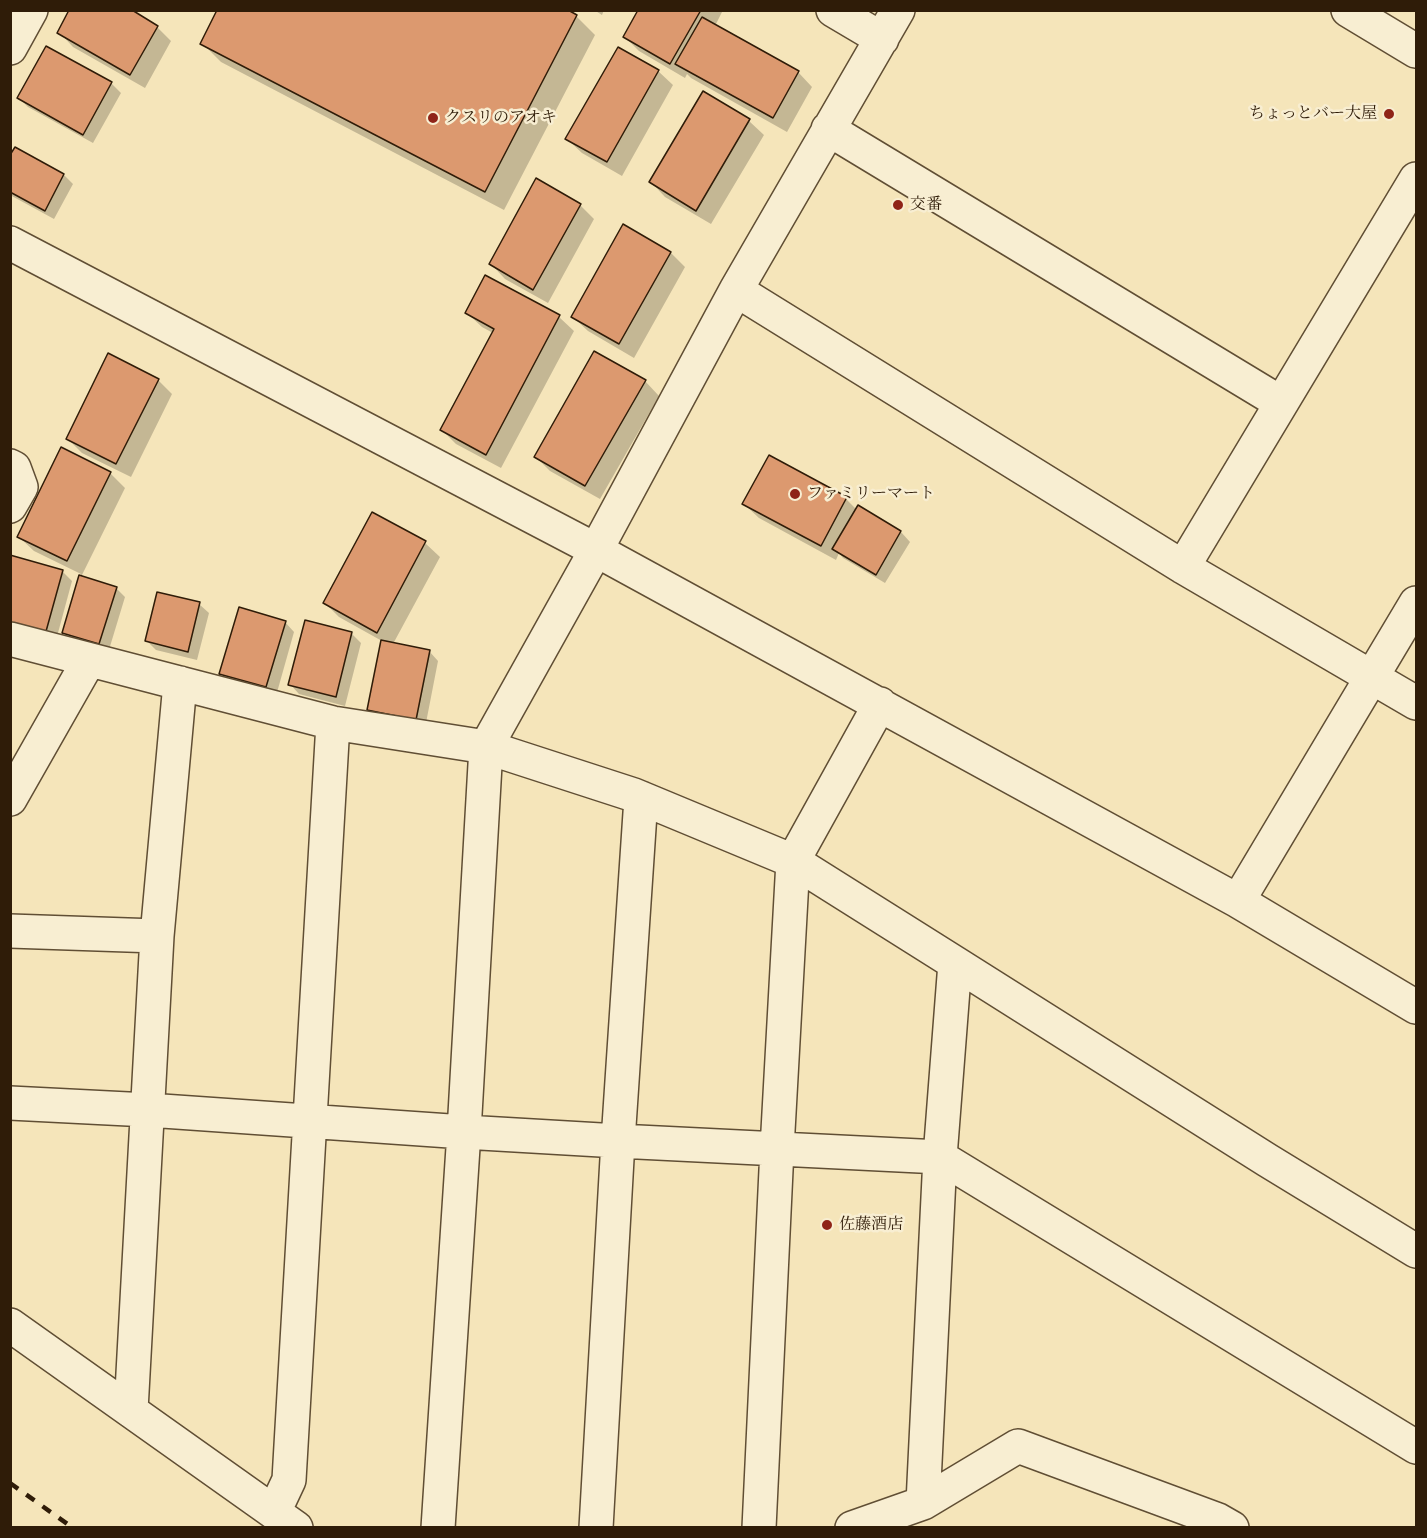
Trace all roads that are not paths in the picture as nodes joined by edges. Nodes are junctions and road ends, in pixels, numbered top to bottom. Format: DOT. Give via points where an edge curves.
graph roads {
  1 [pos="31,10"];
  2 [pos="833,10"];
  3 [pos="898,10"];
  4 [pos="1348,10"];
  5 [pos="882,39"];
  6 [pos="10,48"];
  7 [pos="1416,51"];
  8 [pos="828,129"];
  9 [pos="1416,179"];
  10 [pos="10,243"];
  11 [pos="735,290"];
  12 [pos="1281,403"];
  13 [pos="10,466"];
  14 [pos="10,506"];
  15 [pos="596,549"];
  16 [pos="1183,567"];
  17 [pos="1416,603"];
  18 [pos="10,639"];
  19 [pos="89,660"];
  20 [pos="1372,676"];
  21 [pos="180,683"];
  22 [pos="1416,703"];
  23 [pos="880,704"];
  24 [pos="333,723"];
  25 [pos="486,747"];
  26 [pos="641,798"];
  27 [pos="10,799"];
  28 [pos="794,861"];
  29 [pos="1238,901"];
  30 [pos="10,931"];
  31 [pos="157,936"];
  32 [pos="956,963"];
  33 [pos="1416,1006"];
  34 [pos="10,1103"];
  35 [pos="148,1110"];
  36 [pos="310,1121"];
  37 [pos="464,1132"];
  38 [pos="618,1141"];
  39 [pos="777,1149"];
  40 [pos="940,1157"];
  41 [pos="1416,1251"];
  42 [pos="10,1325"];
  43 [pos="131,1410"];
  44 [pos="1416,1447"];
  45 [pos="923,1503"];
  46 [pos="285,1520"];
  47 [pos="1221,1525"];
  48 [pos="438,1527"];
  49 [pos="596,1527"];
  50 [pos="759,1527"];
  51 [pos="852,1527"];
  1 -- 6 [label="street"];
  2 -- 5 [label="street"];
  3 -- 5 [label="street"];
  4 -- 7 [label="street"];
  5 -- 8 [label="street"];
  8 -- 11 [label="street"];
  8 -- 12 [label="street"];
  9 -- 12 [label="street"];
  10 -- 15 [label="street"];
  11 -- 15 [label="street"];
  11 -- 16 [label="street"];
  12 -- 16 [label="street"];
  13 -- 14 [label="street" via="21,487"];
  15 -- 23 [label="street"];
  15 -- 25 [label="street"];
  16 -- 20 [label="street"];
  17 -- 20 [label="street"];
  18 -- 19 [label="street"];
  19 -- 21 [label="street"];
  19 -- 27 [label="street"];
  20 -- 22 [label="street"];
  20 -- 29 [label="street"];
  21 -- 24 [label="street"];
  21 -- 31 [label="street"];
  23 -- 28 [label="street"];
  23 -- 29 [label="street"];
  24 -- 25 [label="street"];
  24 -- 36 [label="street"];
  25 -- 26 [label="street"];
  25 -- 37 [label="street"];
  26 -- 28 [label="street"];
  26 -- 38 [label="street"];
  28 -- 32 [label="street"];
  28 -- 39 [label="street"];
  29 -- 33 [label="street"];
  30 -- 31 [label="street"];
  31 -- 35 [label="street"];
  32 -- 40 [label="street"];
  32 -- 41 [label="street"];
  34 -- 35 [label="street"];
  35 -- 36 [label="street"];
  35 -- 43 [label="street"];
  36 -- 37 [label="street"];
  36 -- 46 [label="street"];
  37 -- 38 [label="street"];
  37 -- 48 [label="street"];
  38 -- 39 [label="street"];
  38 -- 49 [label="street"];
  39 -- 40 [label="street"];
  39 -- 50 [label="street"];
  40 -- 44 [label="street"];
  40 -- 45 [label="street"];
  42 -- 43 [label="street"];
  43 -- 46 [label="street"];
  45 -- 47 [label="street" via="1018,1446"];
  45 -- 51 [label="street"];
}
